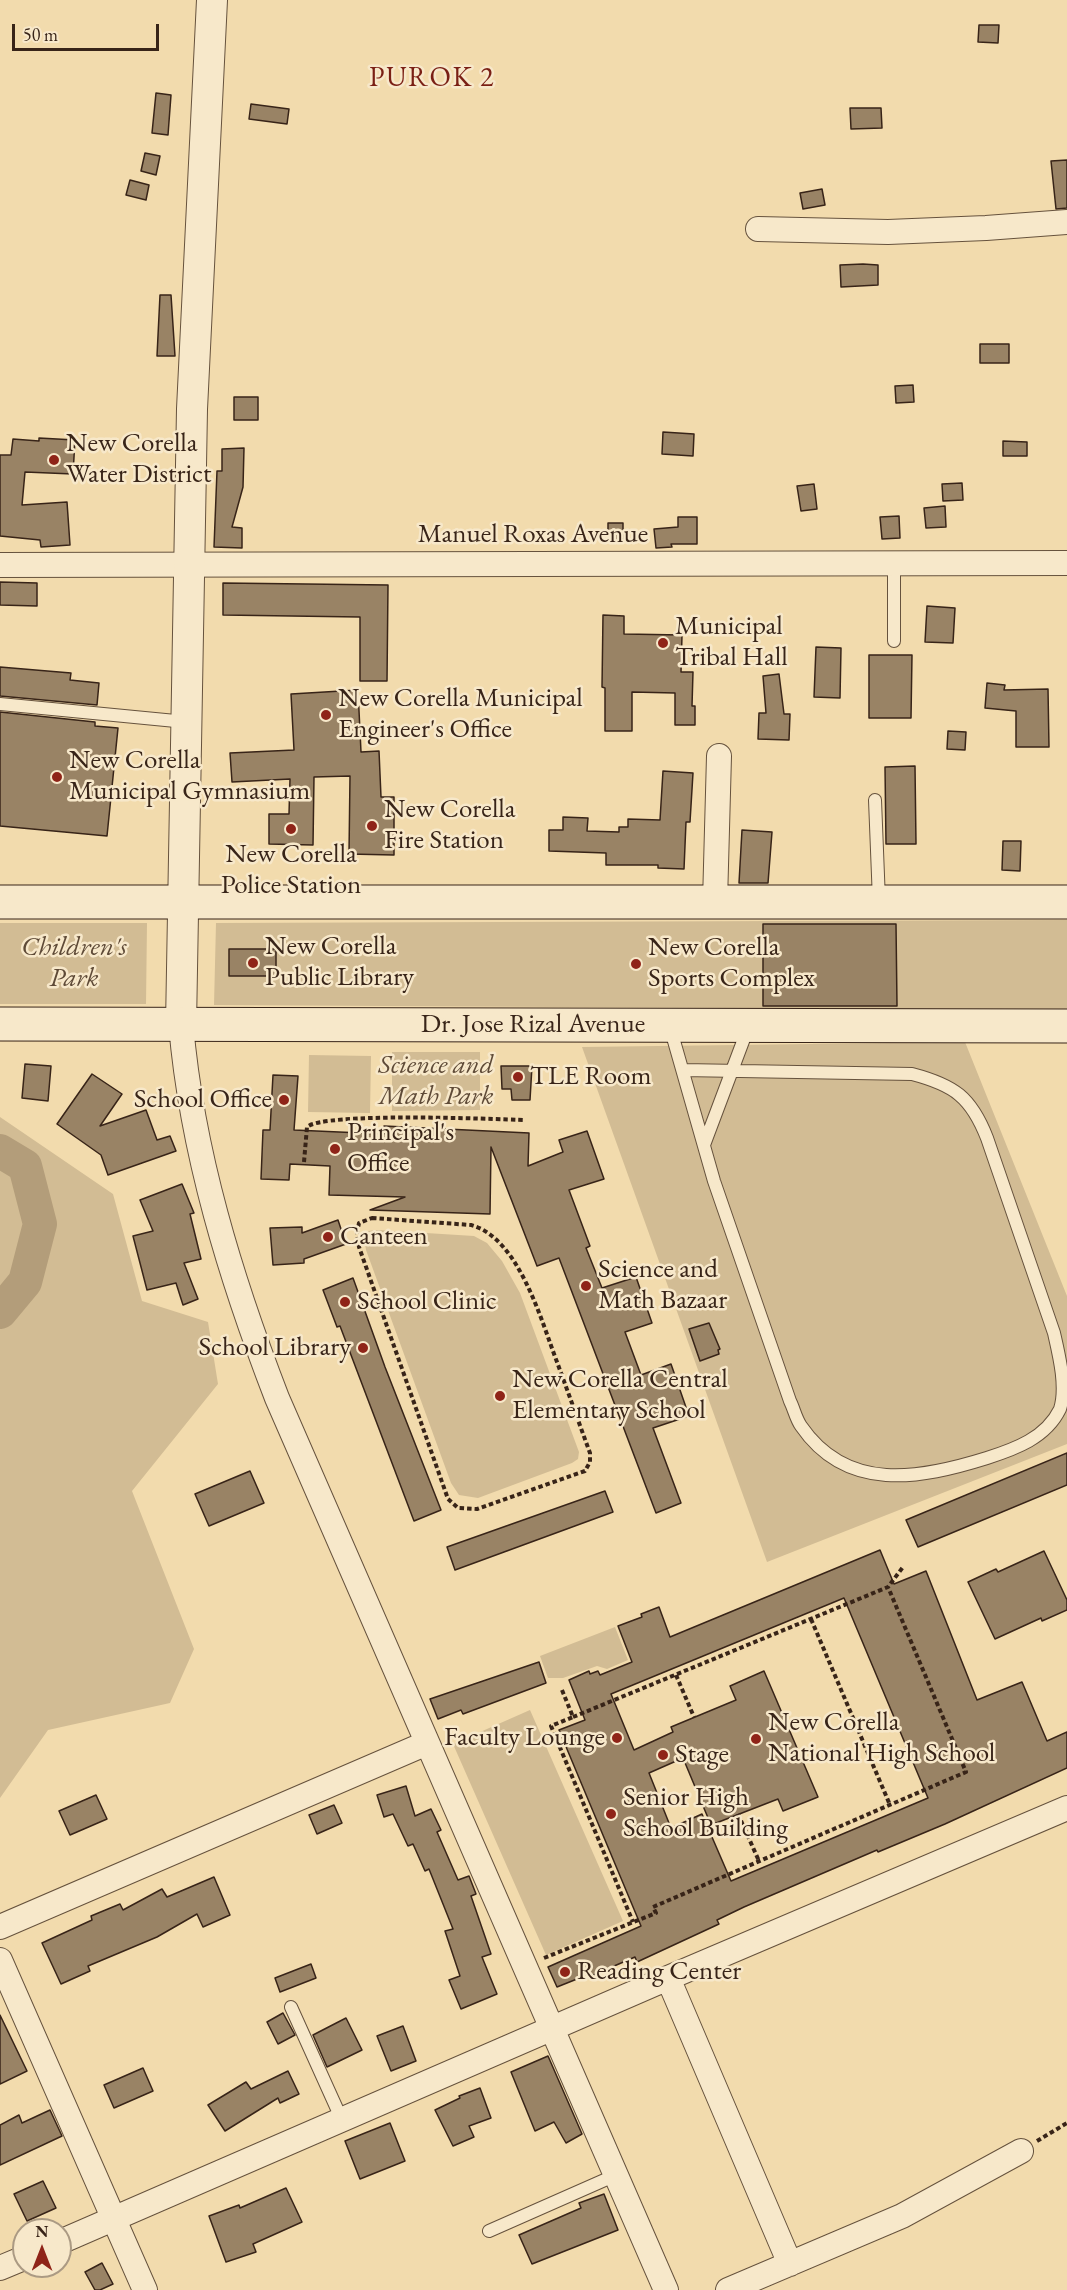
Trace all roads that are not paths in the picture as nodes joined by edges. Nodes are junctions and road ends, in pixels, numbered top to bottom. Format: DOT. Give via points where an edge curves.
graph roads {
  1 [pos="212,0"];
  2 [pos="1067,222"];
  3 [pos="758,229"];
  4 [pos="894,564"];
  5 [pos="1067,564"];
  6 [pos="0,565"];
  7 [pos="189,565"];
  8 [pos="894,641"];
  9 [pos="0,704"];
  10 [pos="186,722"];
  11 [pos="719,756"];
  12 [pos="875,800"];
  13 [pos="182,901"];
  14 [pos="0,902"];
  15 [pos="715,902"];
  16 [pos="879,902"];
  17 [pos="1067,902"];
  18 [pos="0,1024"];
  19 [pos="181,1025"];
  20 [pos="670,1025"];
  21 [pos="749,1025"];
  22 [pos="1067,1026"];
  23 [pos="682,1070"];
  24 [pos="732,1071"];
  25 [pos="704,1145"];
  26 [pos="428,1743"];
  27 [pos="1067,1808"];
  28 [pos="0,1927"];
  29 [pos="0,1960"];
  30 [pos="668,1978"];
  31 [pos="291,2007"];
  32 [pos="553,2029"];
  33 [pos="342,2120"];
  34 [pos="1021,2151"];
  35 [pos="616,2175"];
  36 [pos="114,2219"];
  37 [pos="489,2231"];
  38 [pos="72,2237"];
  39 [pos="790,2264"];
  40 [pos="145,2290"];
  41 [pos="666,2290"];
  42 [pos="728,2290"];
  1 -- 7 [label="street" via="192,410"];
  2 -- 3 [label="street" via="888,232"];
  4 -- 5 [label="street, Manuel Roxas Avenue"];
  4 -- 7 [label="street, Manuel Roxas Avenue"];
  4 -- 8 [label="lane"];
  6 -- 7 [label="street, Manuel Roxas Avenue"];
  7 -- 10 [label="street"];
  9 -- 10 [label="lane"];
  10 -- 13 [label="street"];
  11 -- 15 [label="street"];
  12 -- 16 [label="lane"];
  13 -- 14 [label="main road"];
  13 -- 15 [label="main road"];
  13 -- 19 [label="street"];
  15 -- 16 [label="main road"];
  16 -- 17 [label="main road"];
  18 -- 19 [label="main road, Dr. Jose Rizal Avenue"];
  19 -- 20 [label="main road, Dr. Jose Rizal Avenue"];
  19 -- 26 [label="street" via="191,1108 217,1214 255,1341"];
  20 -- 21 [label="main road, Dr. Jose Rizal Avenue"];
  20 -- 23 [label="lane"];
  21 -- 22 [label="main road, Dr. Jose Rizal Avenue"];
  21 -- 24 [label="lane"];
  23 -- 24 [label="lane"];
  23 -- 25 [label="lane"];
  24 -- 25 [label="lane"];
  24 -- 25 [label="lane" via="912,1074 953,1089 969,1102 987,1137 1054,1333 1063,1386 1061,1406 1051,1425 1034,1439 1003,1452 914,1475 875,1475 847,1466 818,1446 800,1425 790,1401"];
  26 -- 28 [label="street"];
  26 -- 32 [label="street"];
  27 -- 30 [label="street"];
  29 -- 36 [label="street"];
  30 -- 32 [label="street"];
  30 -- 39 [label="street"];
  31 -- 33 [label="lane"];
  32 -- 33 [label="street"];
  32 -- 35 [label="street"];
  33 -- 36 [label="street"];
  34 -- 39 [label="street" via="902,2216"];
  35 -- 37 [label="lane"];
  35 -- 41 [label="street"];
  36 -- 38 [label="street"];
  36 -- 40 [label="street"];
  39 -- 42 [label="street"];
}
